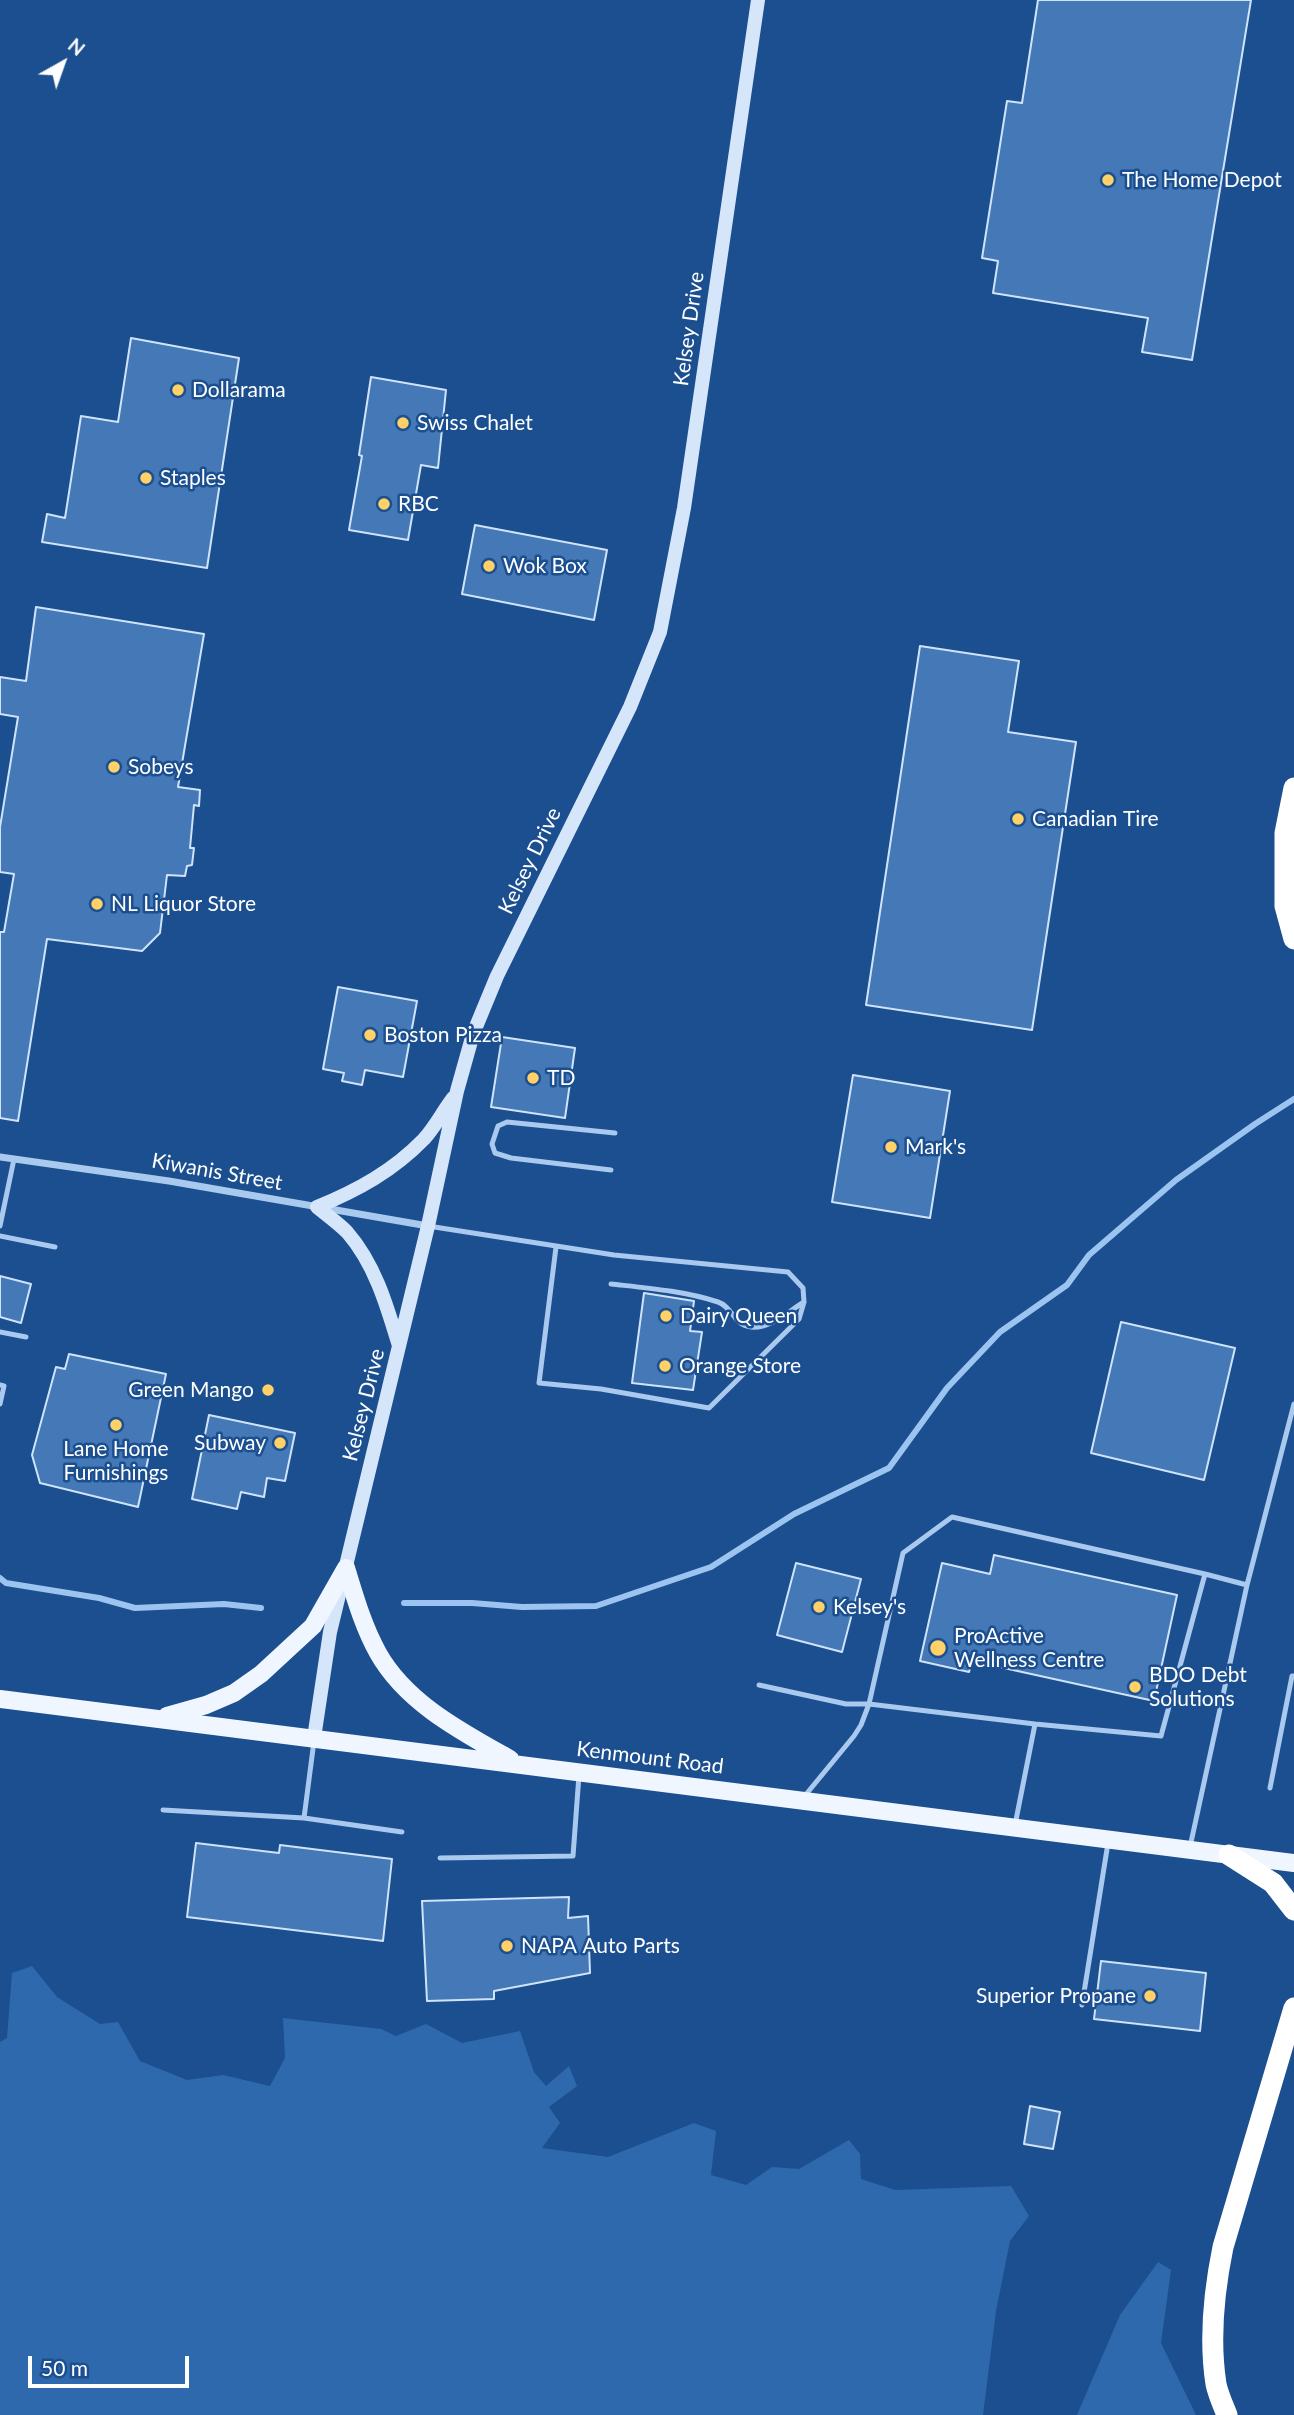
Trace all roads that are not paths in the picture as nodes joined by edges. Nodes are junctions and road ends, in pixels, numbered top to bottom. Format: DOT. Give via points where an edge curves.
graph roads {
  1 [pos="758,0"];
  2 [pos="1294,788"];
  3 [pos="1294,939"];
  4 [pos="457,1091"];
  5 [pos="615,1133"];
  6 [pos="0,1157"];
  7 [pos="14,1159"];
  8 [pos="611,1170"];
  9 [pos="317,1207"];
  10 [pos="0,1226"];
  11 [pos="428,1226"];
  12 [pos="0,1236"];
  13 [pos="55,1247"];
  14 [pos="556,1247"];
  15 [pos="611,1284"];
  16 [pos="804,1302"];
  17 [pos="0,1332"];
  18 [pos="26,1337"];
  19 [pos="399,1347"];
  20 [pos="0,1385"];
  21 [pos="0,1404"];
  22 [pos="1294,1404"];
  23 [pos="346,1568"];
  24 [pos="1205,1574"];
  25 [pos="1247,1585"];
  26 [pos="1294,1676"];
  27 [pos="759,1685"];
  28 [pos="0,1699"];
  29 [pos="869,1704"];
  30 [pos="157,1719"];
  31 [pos="1035,1724"];
  32 [pos="314,1738"];
  33 [pos="519,1764"];
  34 [pos="579,1772"];
  35 [pos="1270,1788"];
  36 [pos="801,1800"];
  37 [pos="163,1810"];
  38 [pos="304,1818"];
  39 [pos="1014,1828"];
  40 [pos="402,1832"];
  41 [pos="1108,1840"];
  42 [pos="1190,1850"];
  43 [pos="1229,1855"];
  44 [pos="440,1858"];
  45 [pos="1294,1863"];
  46 [pos="1294,1910"];
  47 [pos="1083,2005"];
  48 [pos="1293,2008"];
  49 [pos="1227,2415"];
  1 -- 4 [label="main road, Kelsey Drive" via="684,508 660,632 630,707 484,1006"];
  2 -- 3 [label="highway" via="1285,833 1285,906"];
  4 -- 9 [label="main road" via="426,1137 395,1166 360,1189"];
  4 -- 11 [label="main road, Kelsey Drive"];
  5 -- 8 [label="lane" via="506,1122 498,1126 492,1144 495,1153 511,1158"];
  6 -- 7 [label="street, Kiwanis Street"];
  7 -- 9 [label="street, Kiwanis Street"];
  7 -- 10 [label="lane"];
  9 -- 11 [label="street, Kiwanis Street"];
  9 -- 19 [label="main road" via="346,1231 368,1263 385,1298"];
  11 -- 14 [label="lane"];
  11 -- 19 [label="main road, Kelsey Drive"];
  12 -- 13 [label="lane"];
  14 -- 16 [label="lane" via="788,1272 803,1288"];
  14 -- 16 [label="lane" via="539,1383 709,1408 799,1319"];
  15 -- 16 [label="lane" via="689,1294 720,1303 740,1324 752,1327 777,1319"];
  17 -- 18 [label="lane"];
  19 -- 23 [label="main road, Kelsey Drive"];
  20 -- 21 [label="lane" via="4,1386"];
  22 -- 25 [label="lane"];
  23 -- 30 [label="main road" via="313,1626 261,1674 234,1693"];
  23 -- 32 [label="main road, Kelsey Drive" via="330,1632"];
  23 -- 33 [label="main road" via="362,1621 399,1682 463,1733"];
  24 -- 25 [label="lane"];
  24 -- 29 [label="lane" via="951,1517 903,1553"];
  24 -- 31 [label="lane" via="1161,1737"];
  25 -- 42 [label="lane"];
  26 -- 35 [label="lane"];
  27 -- 29 [label="lane" via="846,1704"];
  28 -- 30 [label="main road, Kenmount Road"];
  29 -- 31 [label="lane"];
  29 -- 36 [label="lane" via="854,1736"];
  30 -- 32 [label="main road, Kenmount Road"];
  31 -- 39 [label="lane"];
  32 -- 33 [label="main road, Kenmount Road"];
  32 -- 38 [label="lane"];
  33 -- 34 [label="main road, Kenmount Road"];
  34 -- 36 [label="main road, Kenmount Road"];
  34 -- 44 [label="lane" via="573,1857"];
  36 -- 39 [label="main road, Kenmount Road"];
  37 -- 38 [label="lane"];
  38 -- 40 [label="lane"];
  39 -- 41 [label="main road, Kenmount Road"];
  41 -- 42 [label="main road, Kenmount Road"];
  41 -- 47 [label="lane"];
  42 -- 43 [label="main road, Kenmount Road"];
  43 -- 45 [label="main road, Kenmount Road"];
  43 -- 46 [label="highway" via="1273,1883"];
  48 -- 49 [label="highway" via="1216,2282 1214,2362"];
}
